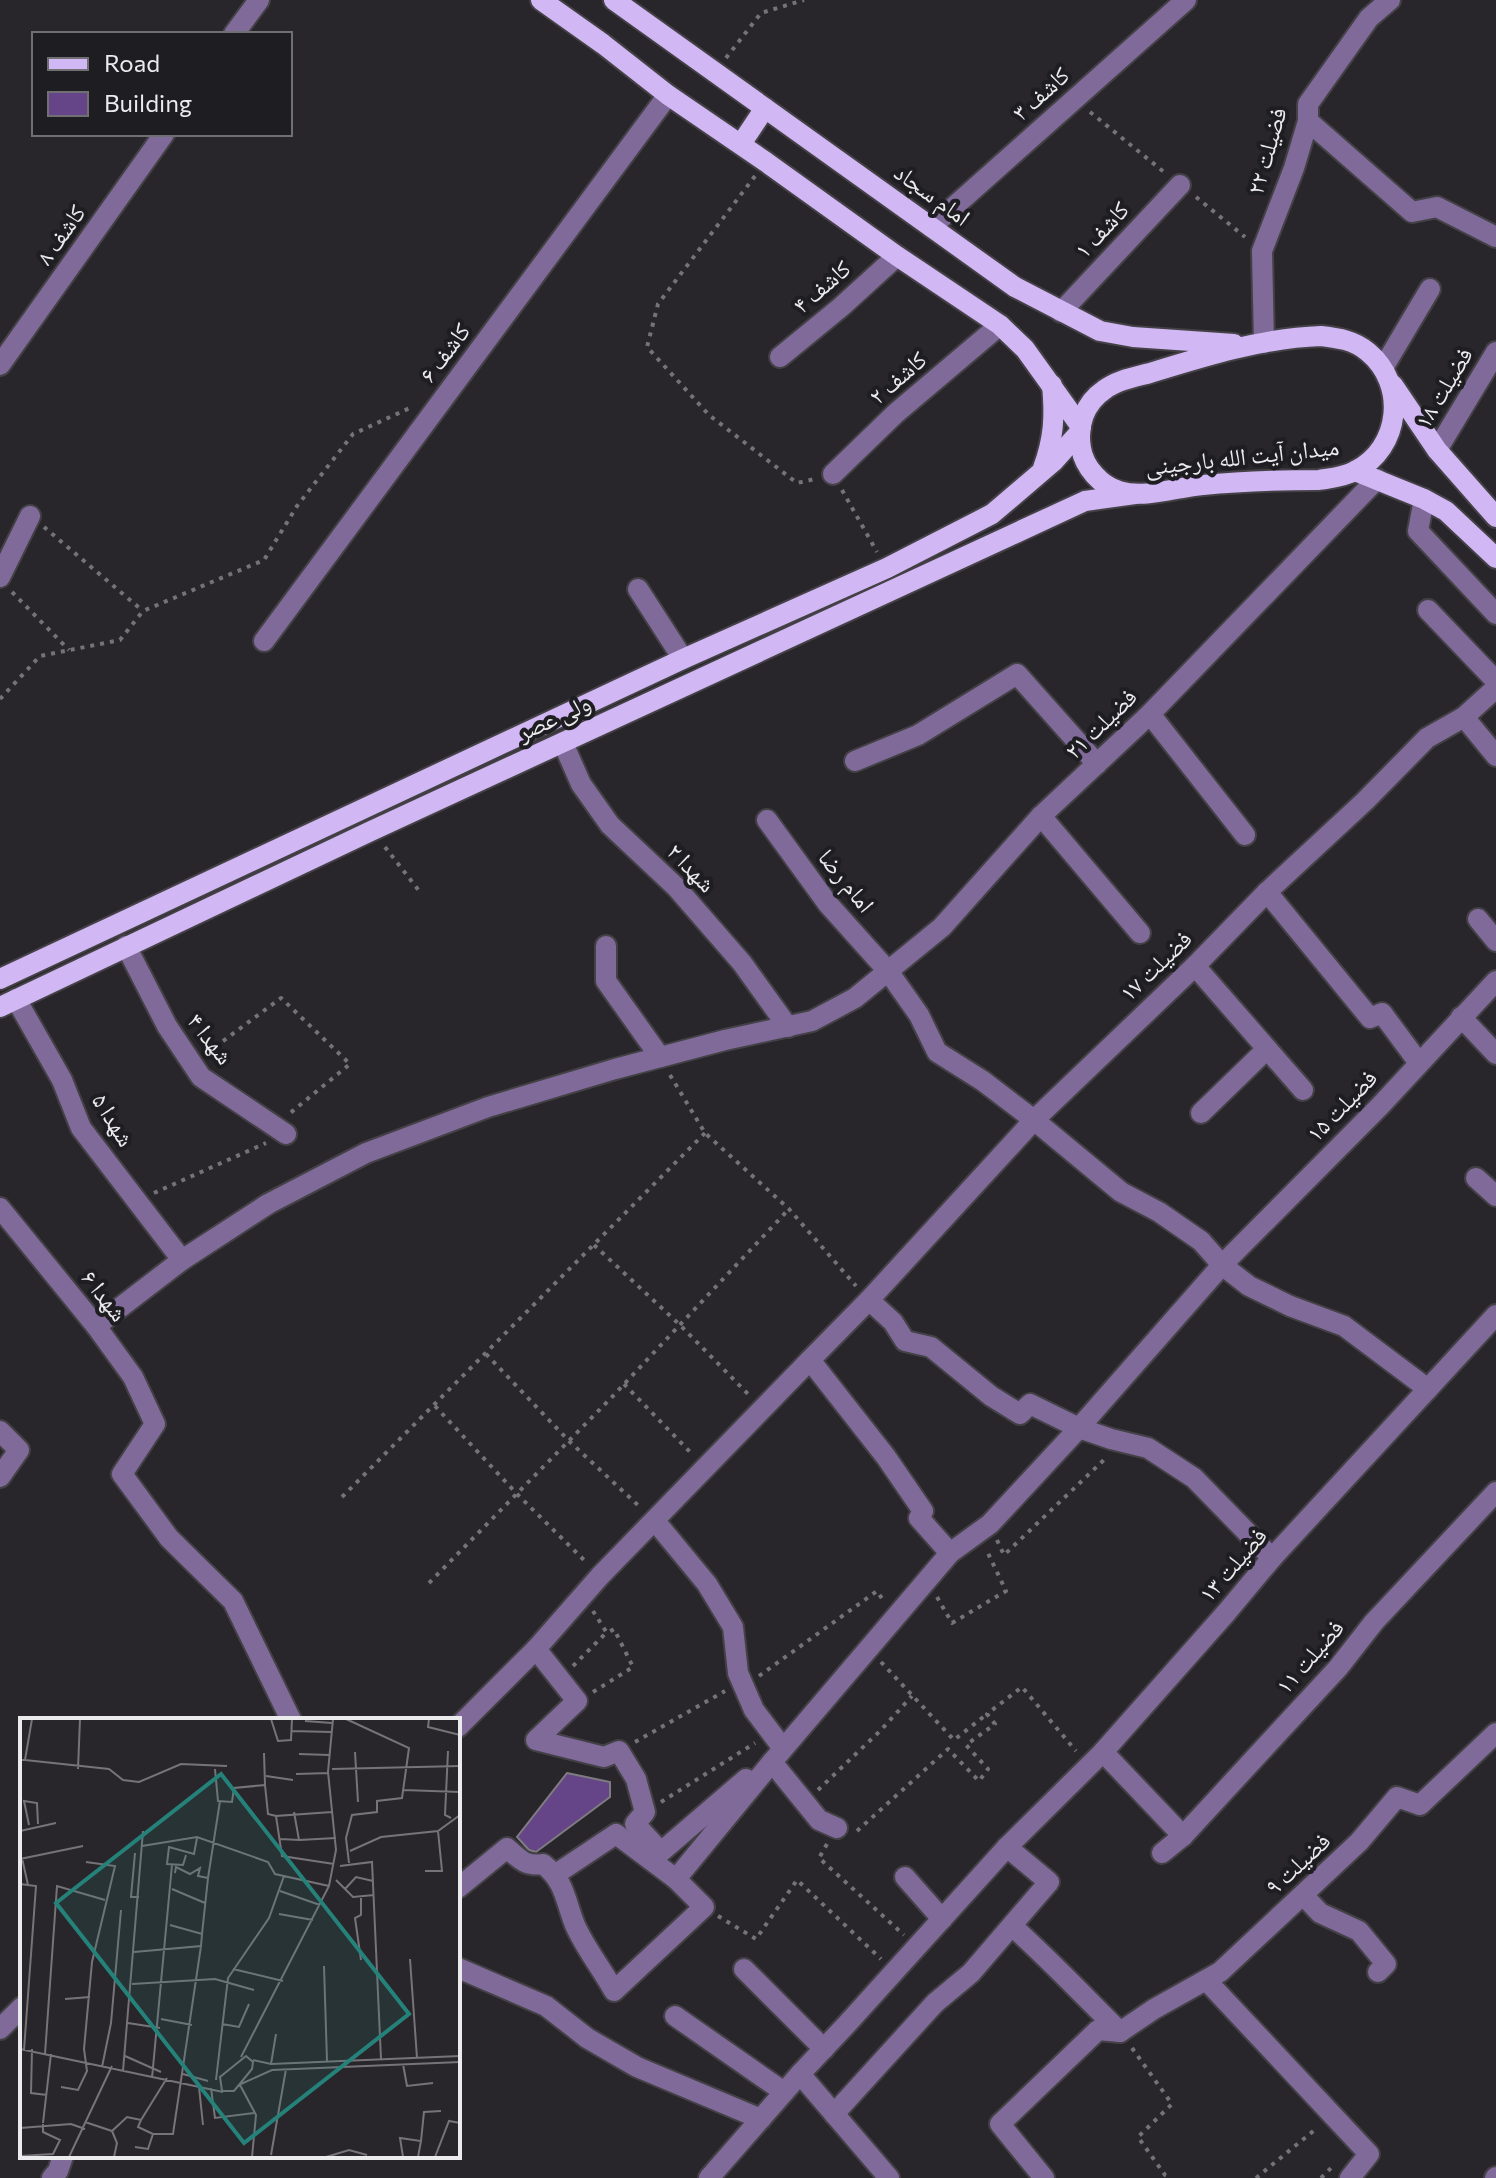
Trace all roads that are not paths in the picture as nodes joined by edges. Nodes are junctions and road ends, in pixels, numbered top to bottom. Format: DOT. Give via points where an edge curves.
graph roads {
  1 [pos="259,0"];
  2 [pos="541,0"];
  3 [pos="614,0"];
  4 [pos="1186,0"];
  5 [pos="1390,0"];
  6 [pos="235,32"];
  7 [pos="668,95"];
  8 [pos="765,108"];
  9 [pos="1308,121"];
  10 [pos="163,136"];
  11 [pos="741,144"];
  12 [pos="1180,185"];
  13 [pos="931,227"];
  14 [pos="1496,237"];
  15 [pos="897,256"];
  16 [pos="1430,289"];
  17 [pos="1061,312"];
  18 [pos="1000,325"];
  19 [pos="1259,344"];
  20 [pos="1496,352"];
  21 [pos="780,357"];
  22 [pos="0,365"];
  23 [pos="1385,372"];
  24 [pos="1052,385"];
  25 [pos="1080,430"];
  26 [pos="1437,450"];
  27 [pos="1355,471"];
  28 [pos="1042,472"];
  29 [pos="833,474"];
  30 [pos="1377,479"];
  31 [pos="1135,494"];
  32 [pos="1424,499"];
  33 [pos="30,516"];
  34 [pos="1496,517"];
  35 [pos="1496,558"];
  36 [pos="5,583"];
  37 [pos="638,589"];
  38 [pos="1428,610"];
  39 [pos="1496,614"];
  40 [pos="264,641"];
  41 [pos="683,659"];
  42 [pos="1496,681"];
  43 [pos="1496,688"];
  44 [pos="1150,714"];
  45 [pos="1464,717"];
  46 [pos="552,720"];
  47 [pos="563,743"];
  48 [pos="1496,756"];
  49 [pos="855,761"];
  50 [pos="1097,764"];
  51 [pos="1041,816"];
  52 [pos="767,820"];
  53 [pos="1245,835"];
  54 [pos="1267,892"];
  55 [pos="1478,919"];
  56 [pos="1140,933"];
  57 [pos="1496,941"];
  58 [pos="126,946"];
  59 [pos="606,946"];
  60 [pos="1195,966"];
  61 [pos="888,971"];
  62 [pos="0,979"];
  63 [pos="1496,981"];
  64 [pos="8,1003"];
  65 [pos="1461,1017"];
  66 [pos="788,1027"];
  67 [pos="1267,1049"];
  68 [pos="1496,1054"];
  69 [pos="660,1057"];
  70 [pos="1419,1063"];
  71 [pos="1303,1090"];
  72 [pos="1201,1113"];
  73 [pos="1034,1120"];
  74 [pos="280,1130"];
  75 [pos="1476,1178"];
  76 [pos="1496,1196"];
  77 [pos="0,1208"];
  78 [pos="182,1260"];
  79 [pos="1222,1265"];
  80 [pos="869,1300"];
  81 [pos="1496,1315"];
  82 [pos="96,1326"];
  83 [pos="810,1360"];
  84 [pos="1428,1389"];
  85 [pos="1079,1428"];
  86 [pos="0,1431"];
  87 [pos="0,1477"];
  88 [pos="1496,1492"];
  89 [pos="655,1521"];
  90 [pos="950,1553"];
  91 [pos="1272,1558"];
  92 [pos="536,1649"];
  93 [pos="290,1718"];
  94 [pos="460,1725"];
  95 [pos="1496,1733"];
  96 [pos="779,1746"];
  97 [pos="1096,1759"];
  98 [pos="837,1828"];
  99 [pos="1183,1836"];
  100 [pos="1007,1847"];
  101 [pos="1162,1853"];
  102 [pos="556,1874"];
  103 [pos="905,1877"];
  104 [pos="676,1879"];
  105 [pos="460,1886"];
  106 [pos="1303,1895"];
  107 [pos="942,1919"];
  108 [pos="1012,1926"];
  109 [pos="460,1969"];
  110 [pos="744,1969"];
  111 [pos="1378,1972"];
  112 [pos="1206,1980"];
  113 [pos="20,2009"];
  114 [pos="675,2016"];
  115 [pos="0,2029"];
  116 [pos="1120,2032"];
  117 [pos="824,2049"];
  118 [pos="800,2074"];
  119 [pos="784,2092"];
  120 [pos="834,2114"];
  121 [pos="761,2119"];
  122 [pos="62,2158"];
  123 [pos="1343,2170"];
  124 [pos="52,2178"];
  125 [pos="709,2178"];
  126 [pos="889,2178"];
  127 [pos="1044,2178"];
  1 -- 6 [label="street"];
  2 -- 7 [label="main road"];
  3 -- 8 [label="main road, امام سجاد"];
  4 -- 13 [label="street, کاشف ۳"];
  5 -- 9 [label="street, فضیلت ۲۲" via="1369,18 1308,104"];
  7 -- 11 [label="main road"];
  7 -- 40 [label="street, کاشف ۶"];
  8 -- 11 [label="main road"];
  8 -- 13 [label="main road, امام سجاد"];
  9 -- 14 [label="street" via="1412,212 1437,207"];
  9 -- 19 [label="street, فضیلت ۲۲" via="1262,251"];
  10 -- 22 [label="street, کاشف ۸"];
  11 -- 15 [label="main road"];
  12 -- 17 [label="street, کاشف ۱"];
  13 -- 17 [label="main road, امام سجاد" via="1015,287"];
  15 -- 18 [label="main road"];
  15 -- 21 [label="street, کاشف ۴"];
  16 -- 23 [label="street"];
  17 -- 19 [label="main road, امام سجاد" via="1100,331 1133,337"];
  18 -- 24 [label="main road"];
  18 -- 29 [label="street, کاشف ۲"];
  19 -- 23 [label="main road" via="1295,337 1345,339 1367,350"];
  19 -- 25 [label="main road" via="1106,388 1092,400"];
  20 -- 26 [label="street, فضیلت ۱۸"];
  23 -- 26 [label="main road"];
  23 -- 27 [label="main road, میدان آیت الله بارجینی" via="1395,414 1389,437"];
  24 -- 25 [label="main road"];
  24 -- 28 [label="main road" via="1052,445"];
  25 -- 28 [label="main road, ولی عصر"];
  25 -- 31 [label="main road, میدان آیت الله بارجینی" via="1081,452 1101,482"];
  26 -- 34 [label="main road"];
  27 -- 30 [label="main road"];
  27 -- 31 [label="main road, میدان آیت الله بارجینی" via="1319,480"];
  28 -- 41 [label="main road, ولی عصر" via="992,514 887,568"];
  30 -- 32 [label="main road"];
  30 -- 44 [label="street, فضیلت ۲۱"];
  31 -- 47 [label="main road, ولی عصر" via="1085,501"];
  32 -- 35 [label="main road" via="1446,511"];
  32 -- 39 [label="street" via="1418,531"];
  33 -- 36 [label="street"];
  37 -- 41 [label="street"];
  38 -- 42 [label="street"];
  41 -- 46 [label="main road, ولی عصر"];
  43 -- 45 [label="street, فضیلت ۱۷"];
  44 -- 50 [label="street, فضیلت ۲۱"];
  44 -- 53 [label="street"];
  45 -- 48 [label="street"];
  45 -- 54 [label="street, فضیلت ۱۷" via="1427,738"];
  46 -- 47 [label="main road"];
  46 -- 62 [label="main road, ولی عصر"];
  47 -- 58 [label="main road, ولی عصر"];
  47 -- 66 [label="street, شهدا ۲" via="581,784 610,825 676,887 742,963"];
  49 -- 50 [label="street" via="918,735 1017,674"];
  50 -- 51 [label="street, فضیلت ۲۱"];
  51 -- 56 [label="street"];
  51 -- 61 [label="street, فضیلت ۲۱" via="942,927"];
  52 -- 61 [label="street, امام رضا" via="828,904"];
  54 -- 60 [label="street, فضیلت ۱۷"];
  54 -- 70 [label="street" via="1370,1018 1382,1013"];
  55 -- 57 [label="street"];
  58 -- 64 [label="main road, ولی عصر"];
  58 -- 74 [label="street, شهدا ۴" via="167,1026 201,1077"];
  59 -- 69 [label="street" via="606,981"];
  60 -- 67 [label="street"];
  60 -- 73 [label="street, فضیلت ۱۷"];
  61 -- 66 [label="street, فضیلت ۲۱" via="855,998 812,1021"];
  61 -- 73 [label="street, امام رضا" via="937,1052"];
  63 -- 65 [label="street, فضیلت ۱۵"];
  64 -- 78 [label="street, شهدا ۵" via="62,1080 81,1128"];
  65 -- 68 [label="street"];
  65 -- 70 [label="street, فضیلت ۱۵"];
  66 -- 69 [label="street, فضیلت ۲۱"];
  67 -- 71 [label="street"];
  67 -- 72 [label="street"];
  69 -- 78 [label="street, فضیلت ۲۱" via="488,1107 366,1153 268,1204"];
  70 -- 79 [label="street, فضیلت ۱۵"];
  73 -- 79 [label="street, امام رضا" via="1121,1192 1201,1241"];
  73 -- 80 [label="street, فضیلت ۱۷"];
  75 -- 76 [label="street"];
  77 -- 82 [label="street, شهدا ۶"];
  78 -- 82 [label="street, فضیلت ۲۱"];
  79 -- 84 [label="street, امام رضا" via="1249,1286 1344,1326"];
  79 -- 85 [label="street, فضیلت ۱۵"];
  80 -- 83 [label="street, فضیلت ۱۷"];
  80 -- 85 [label="street" via="905,1341 931,1347 1020,1414 1030,1404"];
  81 -- 84 [label="street, فضیلت ۱۳"];
  82 -- 93 [label="street, شهدا ۶" via="133,1377 155,1424 122,1474 169,1538 233,1601"];
  83 -- 89 [label="street, فضیلت ۱۷"];
  83 -- 90 [label="street" via="886,1457 923,1511 919,1518"];
  84 -- 91 [label="street, فضیلت ۱۳"];
  85 -- 90 [label="street, فضیلت ۱۵" via="984,1528"];
  85 -- 91 [label="street" via="1148,1448 1194,1478"];
  86 -- 87 [label="street" via="19,1450"];
  88 -- 99 [label="street, فضیلت ۱۱"];
  89 -- 92 [label="street, فضیلت ۱۷"];
  89 -- 96 [label="street" via="707,1584 733,1627 738,1673 754,1710"];
  90 -- 96 [label="street, فضیلت ۱۵"];
  91 -- 97 [label="street, فضیلت ۱۳"];
  92 -- 94 [label="street, فضیلت ۱۷"];
  92 -- 96 [label="street" via="577,1701 536,1740 604,1757 619,1751 636,1779 645,1812 635,1824 661,1852"];
  95 -- 106 [label="street, فضیلت ۹" via="1420,1805 1397,1797"];
  96 -- 98 [label="street" via="805,1804 819,1820"];
  96 -- 104 [label="street"];
  97 -- 99 [label="street"];
  97 -- 100 [label="street, فضیلت ۱۳"];
  99 -- 101 [label="street, فضیلت ۱۱"];
  100 -- 107 [label="street, فضیلت ۱۳"];
  100 -- 108 [label="street" via="1049,1882"];
  102 -- 104 [label="street" via="616,1834"];
  102 -- 104 [label="street" via="575,1925 614,1991 704,1907"];
  102 -- 105 [label="street" via="543,1864 522,1863 507,1848"];
  103 -- 107 [label="street"];
  106 -- 111 [label="street" via="1320,1913 1359,1931 1386,1964"];
  106 -- 112 [label="street, فضیلت ۹"];
  107 -- 117 [label="street, فضیلت ۱۳"];
  108 -- 116 [label="street"];
  108 -- 120 [label="street"];
  109 -- 121 [label="street" via="546,2006 637,2067"];
  110 -- 117 [label="street"];
  112 -- 116 [label="street, فضیلت ۹"];
  112 -- 123 [label="street" via="1369,2154"];
  113 -- 115 [label="street"];
  114 -- 119 [label="street"];
  116 -- 127 [label="street, فضیلت ۹" via="1098,2030 1000,2124"];
  117 -- 118 [label="street, فضیلت ۱۳"];
  118 -- 119 [label="street, فضیلت ۱۳"];
  118 -- 120 [label="street"];
  119 -- 121 [label="street, فضیلت ۱۳"];
  120 -- 126 [label="street"];
  121 -- 125 [label="street, فضیلت ۱۳"];
  122 -- 124 [label="street"];
}
